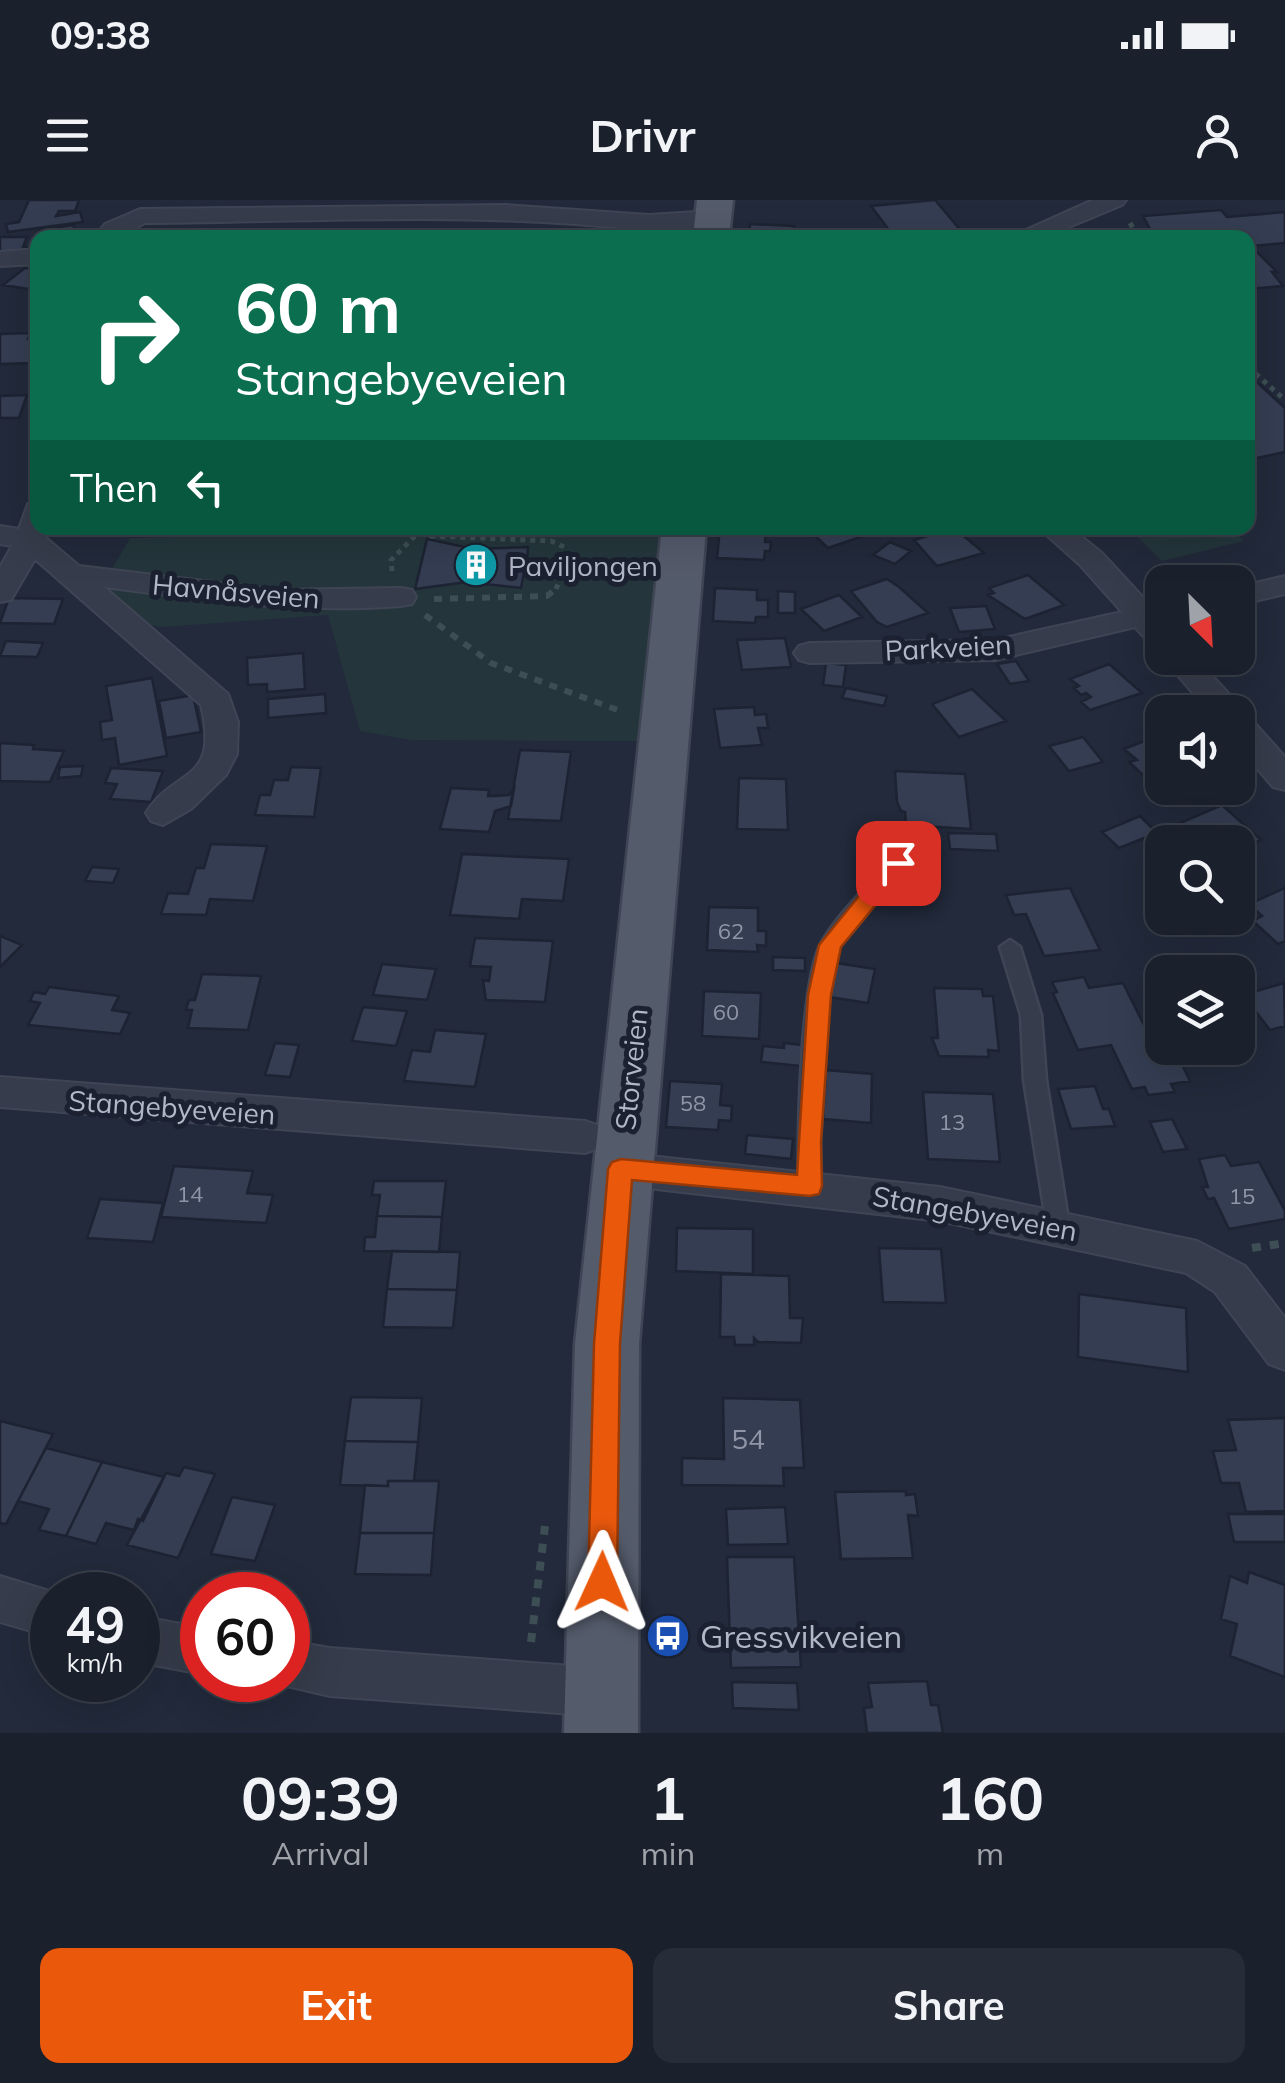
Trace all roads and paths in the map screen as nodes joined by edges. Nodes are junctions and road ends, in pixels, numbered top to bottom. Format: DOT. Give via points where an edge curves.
graph roads {
  1 [pos="374,207"];
  2 [pos="134,208"];
  3 [pos="1121,210"];
  4 [pos="712,223"];
  5 [pos="405,226"];
  6 [pos="113,230"];
  7 [pos="666,230"];
  8 [pos="685,230"];
  9 [pos="1049,230"];
  10 [pos="30,257"];
  11 [pos="0,259"];
  12 [pos="1255,372"];
  13 [pos="1285,400"];
  14 [pos="30,525"];
  15 [pos="30,532"];
  16 [pos="0,534"];
  17 [pos="42,535"];
  18 [pos="415,535"];
  19 [pos="430,535"];
  20 [pos="683,535"];
  21 [pos="1063,535"];
  22 [pos="530,569"];
  23 [pos="565,570"];
  24 [pos="641,572"];
  25 [pos="72,574"];
  26 [pos="1285,585"];
  27 [pos="1255,592"];
  28 [pos="0,593"];
  29 [pos="406,601"];
  30 [pos="1145,611"];
  31 [pos="1145,624"];
  32 [pos="810,652"];
  33 [pos="1194,675"];
  34 [pos="1212,695"];
  35 [pos="624,712"];
  36 [pos="1255,744"];
  37 [pos="1285,779"];
  38 [pos="163,813"];
  39 [pos="898,863"];
  40 [pos="1010,947"];
  41 [pos="0,1092"];
  42 [pos="603,1153"];
  43 [pos="810,1186"];
  44 [pos="1058,1226"];
  45 [pos="1285,1351"];
  46 [pos="0,1599"];
  47 [pos="30,1608"];
  48 [pos="310,1668"];
  49 [pos="600,1713"];
  1 -- 2 [label="street"];
  1 -- 5 [label="street"];
  2 -- 6 [label="street"];
  3 -- 9 [label="street"];
  4 -- 8 [label="street"];
  5 -- 7 [label="street" via="506,212 649,222"];
  10 -- 11 [label="street"];
  12 -- 13 [label="path"];
  14 -- 16 [label="street, Havnåsveien"];
  15 -- 28 [label="street"];
  17 -- 25 [label="street, Havnåsveien"];
  18 -- 29 [label="path" via="391,560"];
  19 -- 23 [label="path" via="551,541 564,547"];
  20 -- 42 [label="main road, Storveien"];
  21 -- 30 [label="street, Parkveien"];
  22 -- 23 [label="path"];
  23 -- 24 [label="path"];
  23 -- 29 [label="path" via="558,589 547,596"];
  25 -- 29 [label="street, Havnåsveien" via="288,598"];
  25 -- 38 [label="street, Havnåsveien" via="216,701 223,752 202,784"];
  26 -- 27 [label="street"];
  29 -- 35 [label="path" via="491,662"];
  31 -- 32 [label="street, Parkveien" via="995,650"];
  33 -- 34 [label="street"];
  36 -- 37 [label="street"];
  39 -- 43 [label="lane" via="830,945 819,995"];
  40 -- 44 [label="lane" via="1031,1015"];
  41 -- 42 [label="street, Stangebyeveien"];
  42 -- 43 [label="street, Stangebyeveien"];
  42 -- 49 [label="main road, Storveien" via="607,1344"];
  43 -- 44 [label="street, Stangebyeveien"];
  44 -- 45 [label="street, Stangebyeveien" via="1197,1258 1230,1279"];
  46 -- 47 [label="street"];
  48 -- 49 [label="street"];
}
